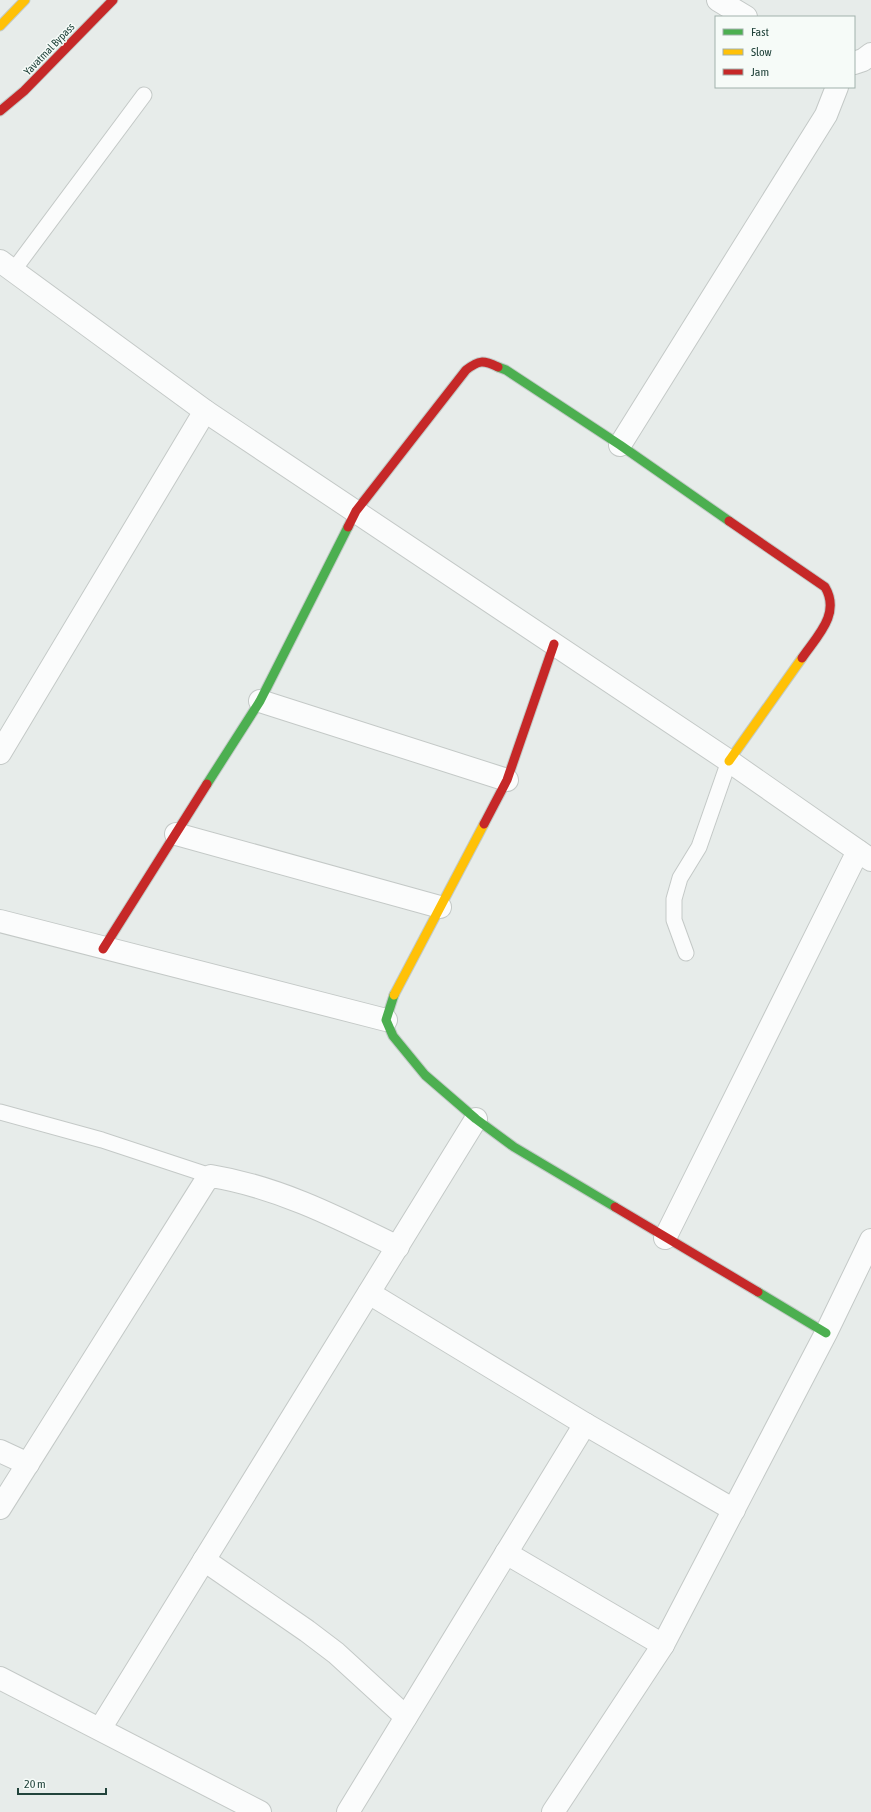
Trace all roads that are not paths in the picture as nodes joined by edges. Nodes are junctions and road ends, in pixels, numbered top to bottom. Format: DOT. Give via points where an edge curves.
graph roads {
  1 [pos="25,0"];
  2 [pos="113,0"];
  3 [pos="718,0"];
  4 [pos="744,16"];
  5 [pos="0,26"];
  6 [pos="871,54"];
  7 [pos="855,63"];
  8 [pos="837,88"];
  9 [pos="144,95"];
  10 [pos="0,111"];
  11 [pos="6,266"];
  12 [pos="205,411"];
  13 [pos="620,445"];
  14 [pos="356,511"];
  15 [pos="554,644"];
  16 [pos="260,701"];
  17 [pos="0,753"];
  18 [pos="729,761"];
  19 [pos="507,780"];
  20 [pos="176,834"];
  21 [pos="868,857"];
  22 [pos="440,907"];
  23 [pos="0,921"];
  24 [pos="103,949"];
  25 [pos="686,953"];
  26 [pos="386,1020"];
  27 [pos="0,1112"];
  28 [pos="476,1120"];
  29 [pos="211,1176"];
  30 [pos="665,1238"];
  31 [pos="871,1240"];
  32 [pos="398,1247"];
  33 [pos="369,1293"];
  34 [pos="826,1333"];
  35 [pos="585,1424"];
  36 [pos="0,1451"];
  37 [pos="28,1464"];
  38 [pos="0,1508"];
  39 [pos="734,1510"];
  40 [pos="506,1553"];
  41 [pos="204,1560"];
  42 [pos="662,1645"];
  43 [pos="0,1678"];
  44 [pos="406,1717"];
  45 [pos="100,1729"];
  46 [pos="260,1812"];
  47 [pos="348,1812"];
  48 [pos="553,1812"];
  1 -- 5 [label="main road"];
  2 -- 10 [label="main road, Yavatmal Bypass" via="24,91"];
  3 -- 4 [label="street"];
  6 -- 7 [label="street"];
  8 -- 13 [label="street" via="821,122"];
  9 -- 11 [label="lane"];
  11 -- 12 [label="street"];
  12 -- 14 [label="street"];
  12 -- 17 [label="street"];
  13 -- 14 [label="main road" via="506,370 484,361 466,370"];
  13 -- 18 [label="main road" via="825,587 831,596 829,620"];
  14 -- 15 [label="street"];
  14 -- 16 [label="main road"];
  15 -- 18 [label="street"];
  15 -- 19 [label="main road"];
  16 -- 19 [label="street"];
  16 -- 20 [label="main road"];
  18 -- 21 [label="street"];
  18 -- 25 [label="lane" via="699,847 680,878 674,899 674,920"];
  19 -- 22 [label="main road"];
  20 -- 22 [label="street"];
  20 -- 24 [label="main road"];
  21 -- 30 [label="street"];
  22 -- 26 [label="main road" via="392,998"];
  23 -- 24 [label="street"];
  24 -- 26 [label="street"];
  26 -- 28 [label="main road" via="393,1036 425,1075"];
  27 -- 29 [label="lane" via="102,1140"];
  28 -- 30 [label="main road" via="514,1147"];
  28 -- 32 [label="street"];
  29 -- 32 [label="street" via="236,1180 295,1198"];
  29 -- 37 [label="street"];
  30 -- 34 [label="main road"];
  31 -- 34 [label="street"];
  32 -- 33 [label="street"];
  33 -- 35 [label="street"];
  33 -- 41 [label="street"];
  34 -- 39 [label="street"];
  35 -- 39 [label="street"];
  35 -- 40 [label="street"];
  36 -- 37 [label="street"];
  37 -- 38 [label="street"];
  39 -- 42 [label="street"];
  40 -- 42 [label="street"];
  40 -- 44 [label="street"];
  41 -- 44 [label="street" via="336,1653"];
  41 -- 45 [label="street"];
  42 -- 48 [label="street"];
  43 -- 45 [label="street"];
  44 -- 47 [label="street"];
  45 -- 46 [label="street"];
}
